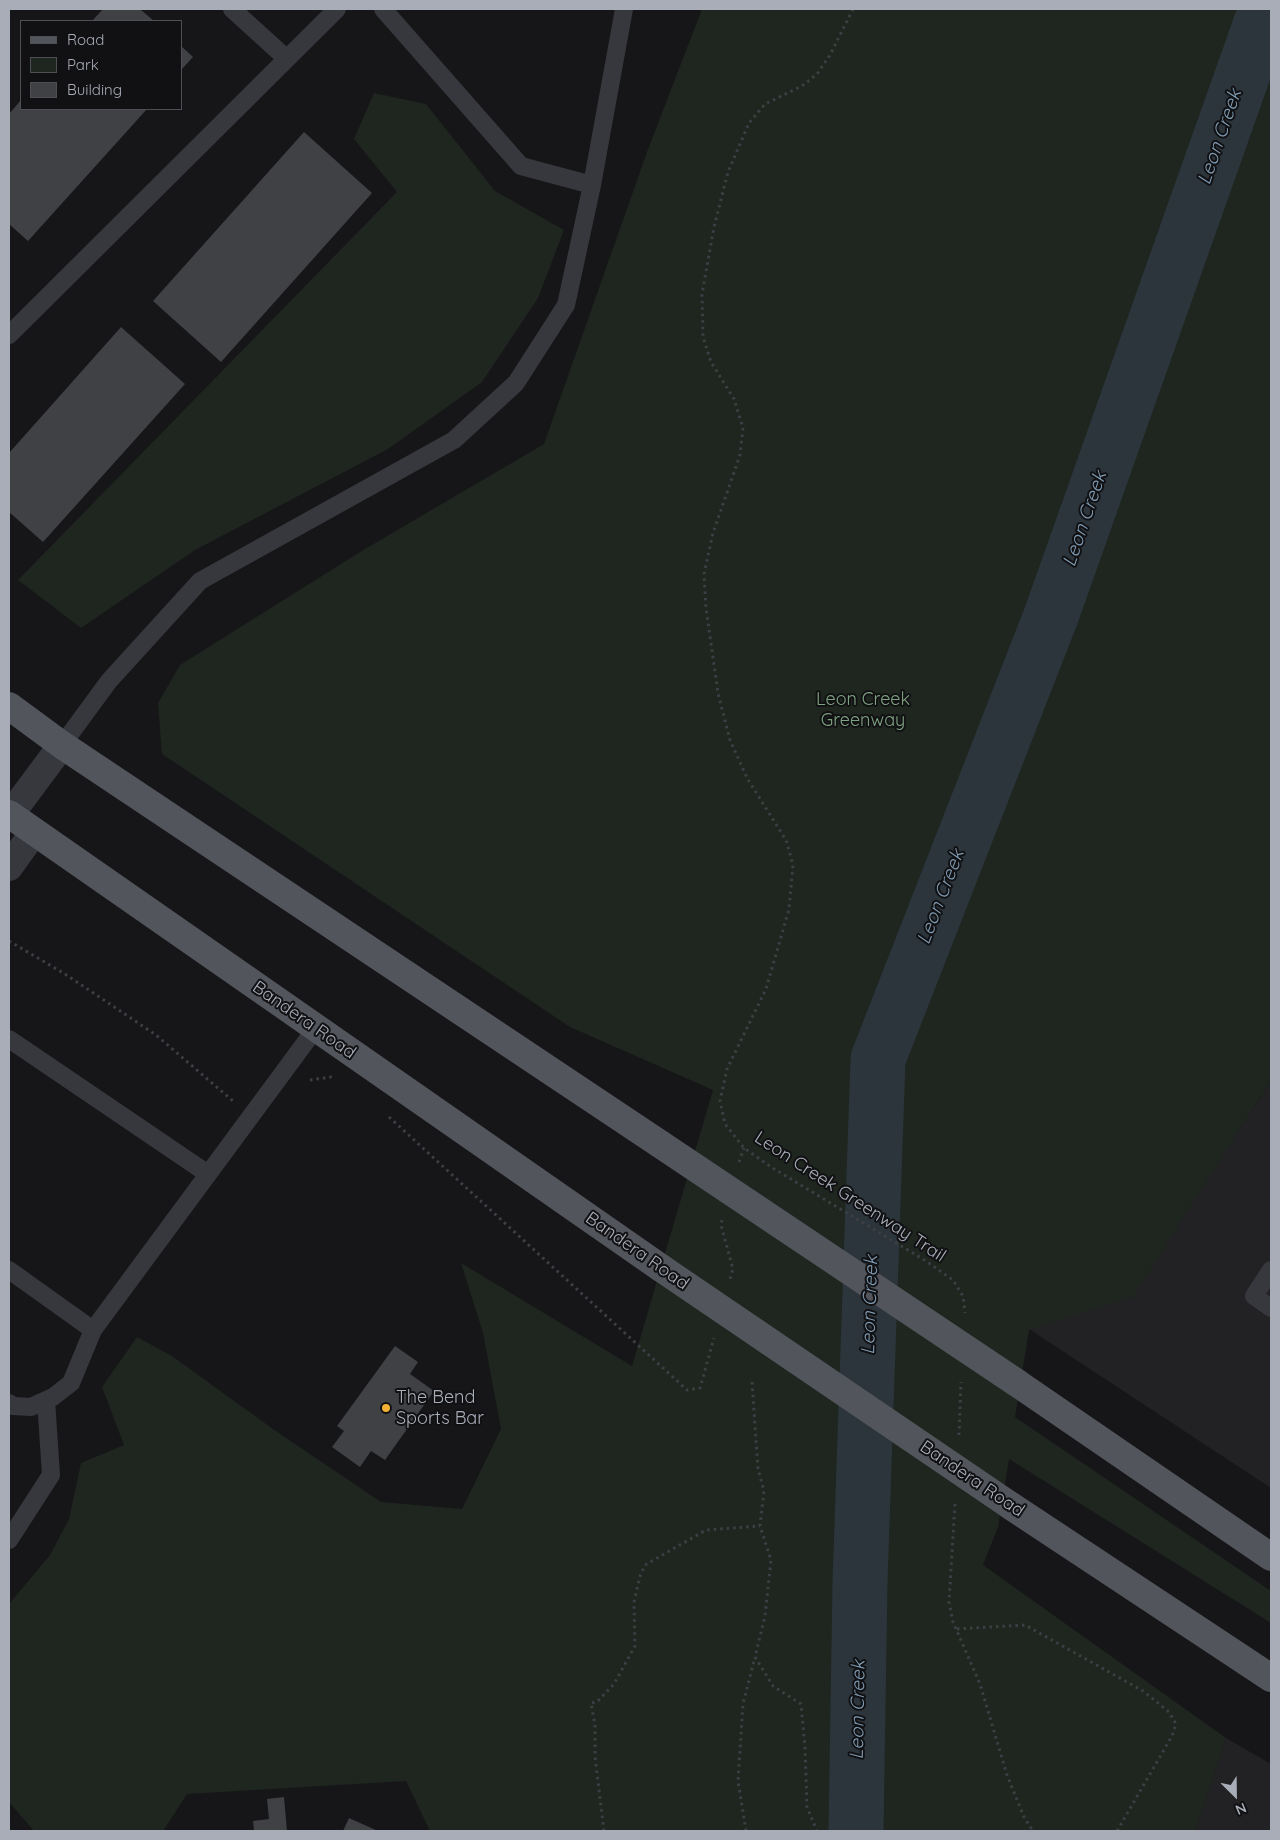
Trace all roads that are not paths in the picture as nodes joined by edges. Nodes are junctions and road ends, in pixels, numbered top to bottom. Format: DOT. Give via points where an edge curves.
graph roads {
  1 [pos="232,9"];
  2 [pos="337,9"];
  3 [pos="383,9"];
  4 [pos="624,9"];
  5 [pos="287,59"];
  6 [pos="592,185"];
  7 [pos="12,325"];
  8 [pos="9,706"];
  9 [pos="62,745"];
  10 [pos="10,815"];
  11 [pos="34,832"];
  12 [pos="9,867"];
  13 [pos="316,1028"];
  14 [pos="9,1039"];
  15 [pos="208,1174"];
  16 [pos="9,1270"];
  17 [pos="1271,1270"];
  18 [pos="1271,1308"];
  19 [pos="93,1330"];
  20 [pos="46,1400"];
  21 [pos="9,1403"];
  22 [pos="9,1540"];
  23 [pos="1271,1557"];
  24 [pos="1271,1678"];
  1 -- 5 [label="lane"];
  2 -- 5 [label="lane"];
  3 -- 6 [label="lane" via="521,166"];
  4 -- 6 [label="lane"];
  5 -- 7 [label="lane"];
  6 -- 9 [label="lane" via="566,305 516,383 454,440 200,581 110,681"];
  8 -- 9 [label="main road"];
  9 -- 10 [label="street"];
  9 -- 23 [label="main road, bridge"];
  10 -- 11 [label="main road, Bandera Road"];
  11 -- 12 [label="street"];
  11 -- 13 [label="main road, Bandera Road"];
  13 -- 15 [label="lane"];
  13 -- 24 [label="main road, Bandera Road, bridge" via="661,1268"];
  14 -- 15 [label="lane"];
  15 -- 19 [label="lane"];
  16 -- 19 [label="lane"];
  17 -- 18 [label="lane" via="1254,1296"];
  19 -- 20 [label="lane" via="71,1383"];
  20 -- 21 [label="lane" via="31,1407"];
  20 -- 22 [label="lane" via="51,1475"];
}
